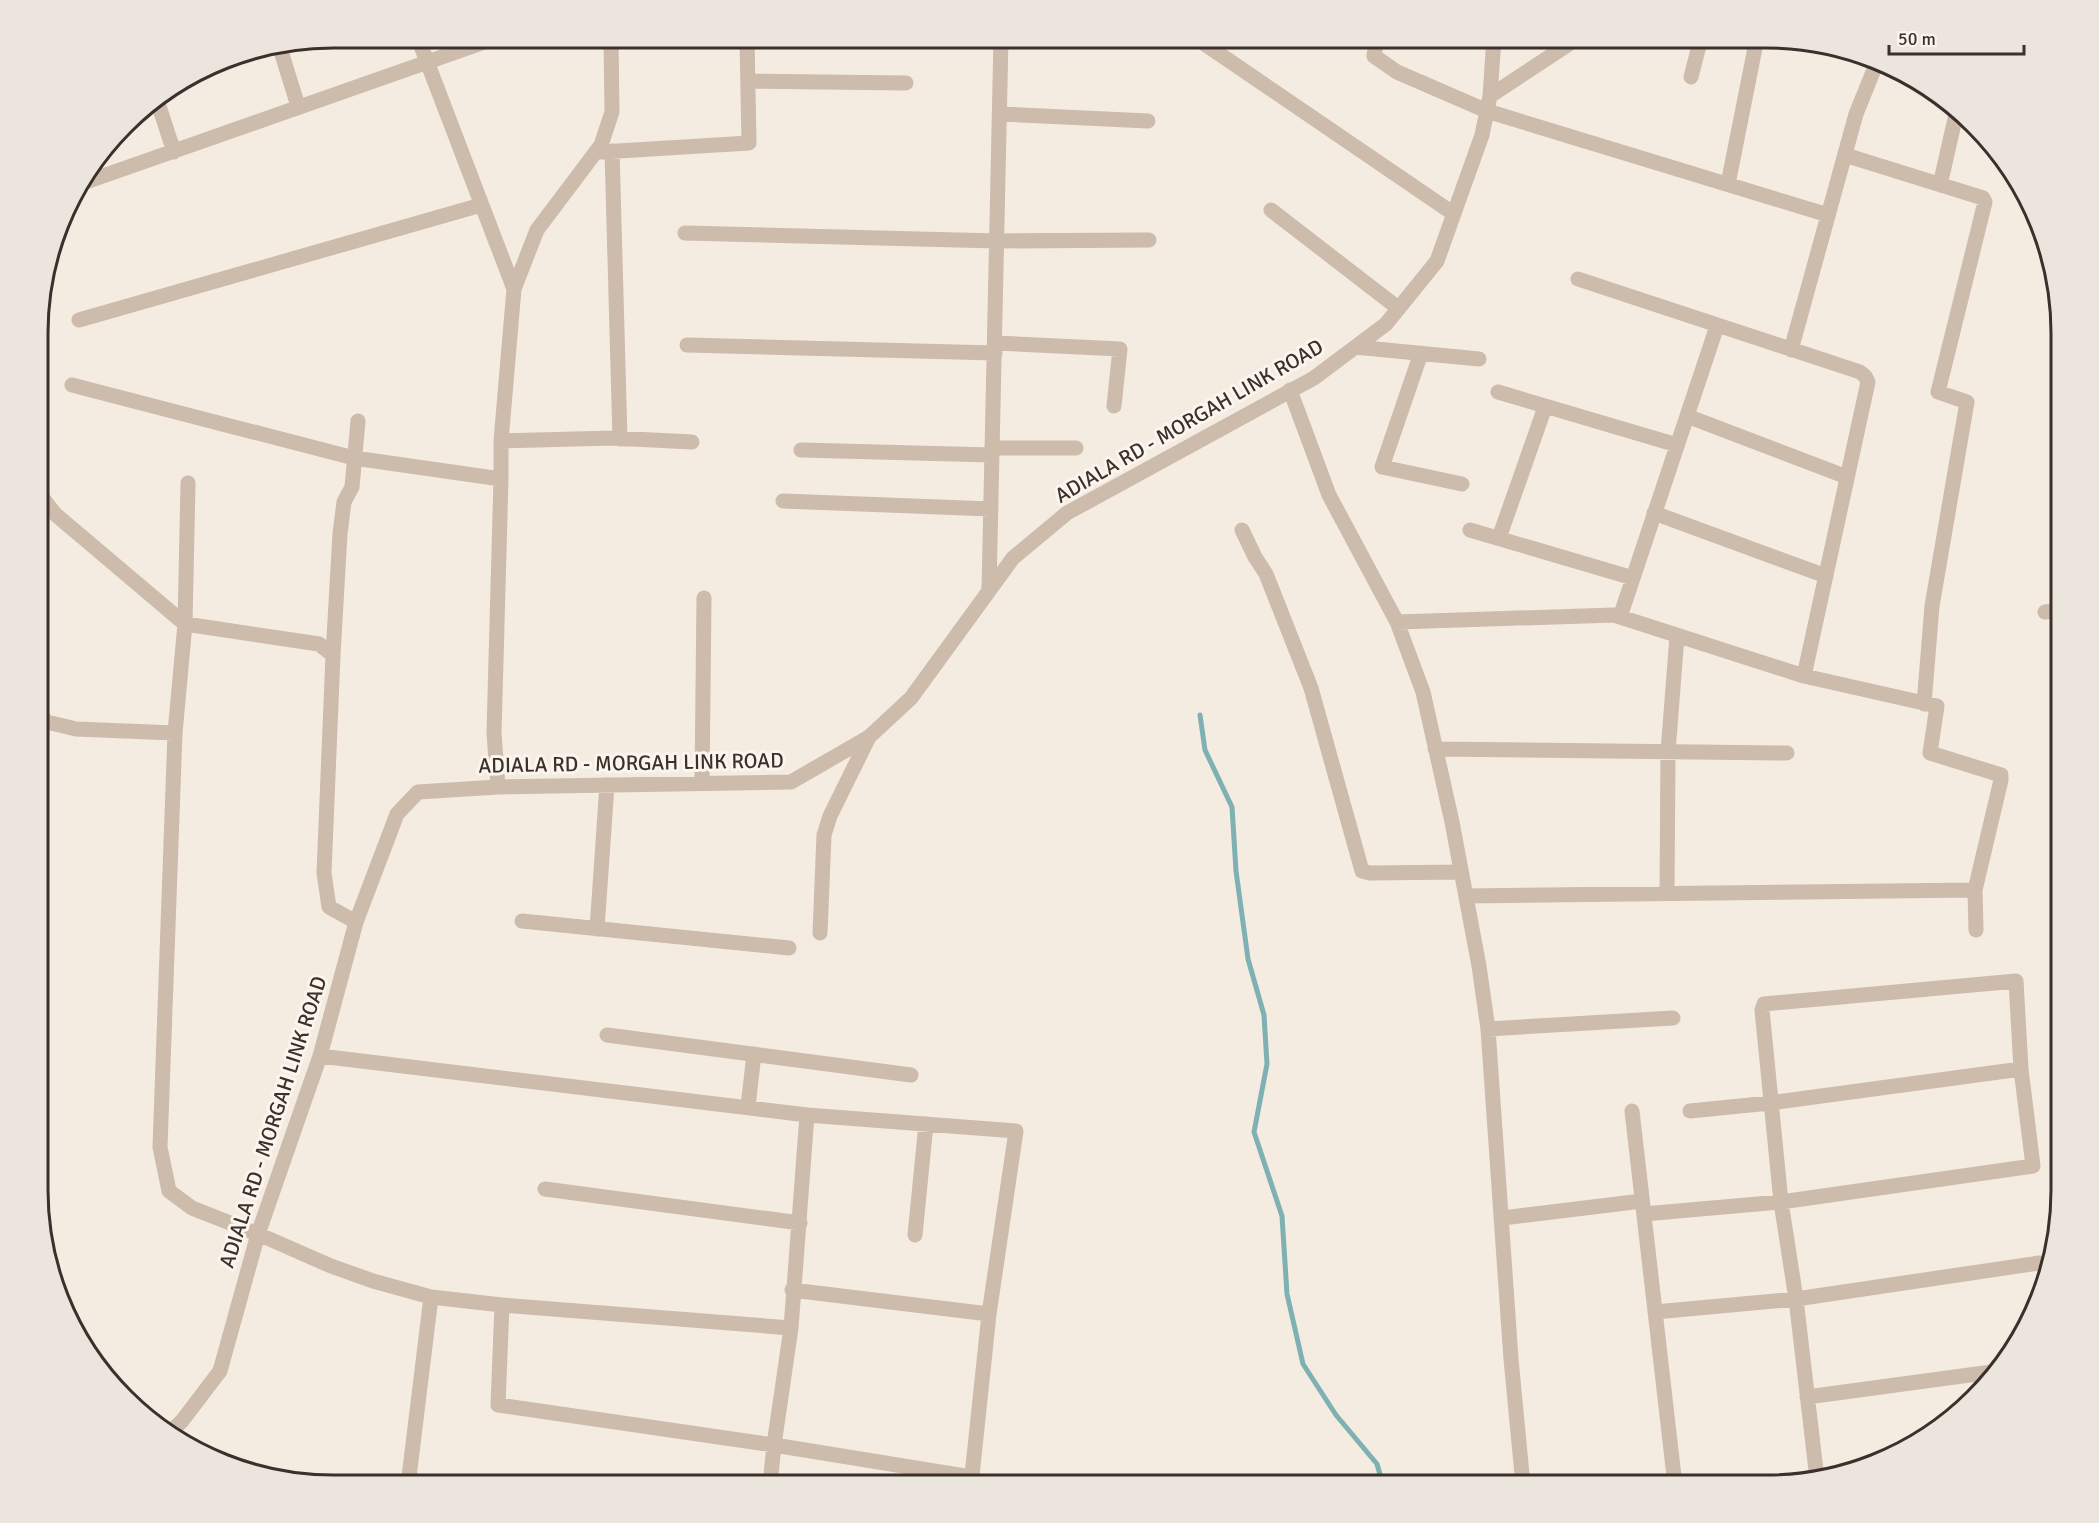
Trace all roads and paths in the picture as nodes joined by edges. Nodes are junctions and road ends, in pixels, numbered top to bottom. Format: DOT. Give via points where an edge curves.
graph roads {
  1 [pos="422,48"];
  2 [pos="467,48"];
  3 [pos="611,48"];
  4 [pos="747,48"];
  5 [pos="1001,48"];
  6 [pos="1211,48"];
  7 [pos="1375,48"];
  8 [pos="1493,48"];
  9 [pos="1563,48"];
  10 [pos="1698,48"];
  11 [pos="1754,48"];
  12 [pos="281,52"];
  13 [pos="427,62"];
  14 [pos="1873,69"];
  15 [pos="1691,77"];
  16 [pos="748,81"];
  17 [pos="906,83"];
  18 [pos="1490,96"];
  19 [pos="298,106"];
  20 [pos="159,107"];
  21 [pos="1487,111"];
  22 [pos="1000,114"];
  23 [pos="1955,120"];
  24 [pos="1148,121"];
  25 [pos="612,151"];
  26 [pos="174,152"];
  27 [pos="596,152"];
  28 [pos="1845,155"];
  29 [pos="93,180"];
  30 [pos="1728,184"];
  31 [pos="1940,185"];
  32 [pos="481,205"];
  33 [pos="1271,210"];
  34 [pos="1454,214"];
  35 [pos="1828,215"];
  36 [pos="686,233"];
  37 [pos="1149,240"];
  38 [pos="997,241"];
  39 [pos="1578,279"];
  40 [pos="514,289"];
  41 [pos="1398,308"];
  42 [pos="79,320"];
  43 [pos="1717,326"];
  44 [pos="687,345"];
  45 [pos="1355,347"];
  46 [pos="995,348"];
  47 [pos="1791,350"];
  48 [pos="1420,353"];
  49 [pos="1479,359"];
  50 [pos="72,385"];
  51 [pos="1290,390"];
  52 [pos="1498,392"];
  53 [pos="1114,406"];
  54 [pos="1545,407"];
  55 [pos="1687,416"];
  56 [pos="358,421"];
  57 [pos="620,438"];
  58 [pos="501,441"];
  59 [pos="692,442"];
  60 [pos="1677,445"];
  61 [pos="1076,448"];
  62 [pos="801,450"];
  63 [pos="992,451"];
  64 [pos="354,458"];
  65 [pos="1847,477"];
  66 [pos="501,479"];
  67 [pos="188,483"];
  68 [pos="1462,484"];
  69 [pos="783,501"];
  70 [pos="48,505"];
  71 [pos="991,509"];
  72 [pos="1654,513"];
  73 [pos="1242,530"];
  74 [pos="1470,530"];
  75 [pos="1499,538"];
  76 [pos="1826,576"];
  77 [pos="1633,578"];
  78 [pos="989,590"];
  79 [pos="704,598"];
  80 [pos="1620,617"];
  81 [pos="1397,622"];
  82 [pos="185,624"];
  83 [pos="1677,636"];
  84 [pos="333,655"];
  85 [pos="1804,676"];
  86 [pos="1924,704"];
  87 [pos="48,722"];
  88 [pos="175,733"];
  89 [pos="869,737"];
  90 [pos="1435,749"];
  91 [pos="1668,752"];
  92 [pos="1787,753"];
  93 [pos="702,783"];
  94 [pos="606,785"];
  95 [pos="498,787"];
  96 [pos="1461,872"];
  97 [pos="1975,890"];
  98 [pos="1667,894"];
  99 [pos="1466,896"];
  100 [pos="522,921"];
  101 [pos="356,922"];
  102 [pos="597,929"];
  103 [pos="1976,930"];
  104 [pos="820,933"];
  105 [pos="789,948"];
  106 [pos="1673,1018"];
  107 [pos="1488,1029"];
  108 [pos="607,1035"];
  109 [pos="754,1054"];
  110 [pos="320,1056"];
  111 [pos="2021,1069"];
  112 [pos="911,1075"];
  113 [pos="1770,1103"];
  114 [pos="748,1107"];
  115 [pos="1632,1111"];
  116 [pos="1690,1111"];
  117 [pos="807,1115"];
  118 [pos="926,1124"];
  119 [pos="545,1189"];
  120 [pos="1781,1202"];
  121 [pos="1643,1208"];
  122 [pos="1502,1218"];
  123 [pos="800,1223"];
  124 [pos="258,1234"];
  125 [pos="915,1235"];
  126 [pos="2039,1263"];
  127 [pos="792,1290"];
  128 [pos="431,1297"];
  129 [pos="1796,1299"];
  130 [pos="502,1305"];
  131 [pos="1655,1312"];
  132 [pos="989,1314"];
  133 [pos="791,1328"];
  134 [pos="1984,1373"];
  135 [pos="1807,1397"];
  136 [pos="175,1427"];
  137 [pos="774,1445"];
  138 [pos="1816,1471"];
  139 [pos="409,1475"];
  140 [pos="771,1475"];
  141 [pos="938,1475"];
  142 [pos="972,1475"];
  143 [pos="1522,1475"];
  144 [pos="1674,1475"];
  1 -- 13 [label="street"];
  2 -- 13 [label="street"];
  3 -- 27 [label="street" via="612,112"];
  4 -- 16 [label="street"];
  5 -- 22 [label="street"];
  6 -- 34 [label="street"];
  7 -- 21 [label="street" via="1374,56 1397,72"];
  8 -- 18 [label="street, ADIALA RD - MORGAH LINK ROAD"];
  9 -- 18 [label="street"];
  10 -- 15 [label="street"];
  11 -- 30 [label="street"];
  12 -- 19 [label="street"];
  13 -- 19 [label="street"];
  13 -- 32 [label="street"];
  14 -- 28 [label="street"];
  16 -- 17 [label="street"];
  16 -- 25 [label="street" via="750,143"];
  18 -- 21 [label="street, ADIALA RD - MORGAH LINK ROAD"];
  19 -- 26 [label="street"];
  20 -- 26 [label="street"];
  21 -- 30 [label="street"];
  21 -- 34 [label="street, ADIALA RD - MORGAH LINK ROAD"];
  22 -- 24 [label="street"];
  22 -- 38 [label="street"];
  23 -- 31 [label="street"];
  25 -- 27 [label="street"];
  25 -- 57 [label="street"];
  26 -- 29 [label="street"];
  27 -- 40 [label="street" via="537,230"];
  28 -- 31 [label="street"];
  28 -- 35 [label="street"];
  30 -- 35 [label="street"];
  31 -- 86 [label="street" via="1983,198 1985,202 1938,392 1966,402 1932,606"];
  32 -- 40 [label="street"];
  32 -- 42 [label="street"];
  33 -- 41 [label="street"];
  34 -- 41 [label="street, ADIALA RD - MORGAH LINK ROAD" via="1437,261"];
  35 -- 47 [label="street"];
  36 -- 38 [label="street"];
  37 -- 38 [label="street"];
  38 -- 46 [label="street"];
  39 -- 43 [label="street"];
  40 -- 58 [label="street"];
  41 -- 45 [label="street, ADIALA RD - MORGAH LINK ROAD" via="1386,324"];
  43 -- 47 [label="street"];
  43 -- 55 [label="street"];
  44 -- 46 [label="street"];
  45 -- 48 [label="street"];
  45 -- 51 [label="street, ADIALA RD - MORGAH LINK ROAD" via="1314,378"];
  46 -- 53 [label="street" via="1120,349"];
  46 -- 63 [label="street"];
  47 -- 65 [label="street" via="1860,372 1868,382"];
  48 -- 49 [label="street"];
  48 -- 68 [label="street" via="1382,467"];
  50 -- 64 [label="street"];
  51 -- 78 [label="street, ADIALA RD - MORGAH LINK ROAD" via="1067,513 1013,558"];
  51 -- 81 [label="street" via="1329,495"];
  52 -- 54 [label="street"];
  54 -- 60 [label="street"];
  54 -- 75 [label="street"];
  55 -- 60 [label="street"];
  55 -- 65 [label="street"];
  56 -- 64 [label="street"];
  57 -- 58 [label="street"];
  57 -- 59 [label="street"];
  58 -- 66 [label="street"];
  60 -- 72 [label="street"];
  61 -- 63 [label="street"];
  62 -- 63 [label="street"];
  63 -- 71 [label="street"];
  64 -- 66 [label="street"];
  64 -- 84 [label="street" via="352,487 344,502 340,534"];
  65 -- 76 [label="street"];
  66 -- 95 [label="street" via="494,733"];
  67 -- 82 [label="street"];
  69 -- 71 [label="street"];
  70 -- 82 [label="street"];
  71 -- 78 [label="street"];
  72 -- 76 [label="street"];
  72 -- 77 [label="street"];
  73 -- 96 [label="street" via="1266,574 1311,688 1362,871"];
  74 -- 75 [label="street"];
  75 -- 77 [label="street"];
  76 -- 85 [label="street"];
  77 -- 80 [label="street"];
  78 -- 89 [label="street, ADIALA RD - MORGAH LINK ROAD" via="911,698"];
  79 -- 93 [label="street"];
  80 -- 81 [label="street"];
  80 -- 83 [label="street"];
  81 -- 90 [label="street" via="1423,692"];
  82 -- 84 [label="street" via="319,644"];
  82 -- 88 [label="street"];
  83 -- 85 [label="street"];
  83 -- 91 [label="street"];
  84 -- 101 [label="street" via="324,873 329,907"];
  85 -- 86 [label="street"];
  86 -- 97 [label="street" via="1937,706 1930,753 2001,775"];
  87 -- 88 [label="street" via="76,729"];
  88 -- 124 [label="street" via="160,1147 169,1191 192,1208"];
  89 -- 93 [label="street, ADIALA RD - MORGAH LINK ROAD" via="791,782"];
  89 -- 104 [label="street" via="824,835"];
  90 -- 91 [label="street"];
  90 -- 96 [label="street"];
  91 -- 92 [label="street"];
  91 -- 98 [label="street"];
  93 -- 94 [label="street, ADIALA RD - MORGAH LINK ROAD"];
  94 -- 95 [label="street, ADIALA RD - MORGAH LINK ROAD"];
  94 -- 102 [label="street"];
  95 -- 101 [label="street, ADIALA RD - MORGAH LINK ROAD" via="418,792 397,814"];
  96 -- 99 [label="street"];
  97 -- 98 [label="street"];
  97 -- 103 [label="street"];
  98 -- 99 [label="street"];
  99 -- 107 [label="street"];
  100 -- 102 [label="street"];
  101 -- 110 [label="street, ADIALA RD - MORGAH LINK ROAD"];
  102 -- 105 [label="street"];
  106 -- 107 [label="street"];
  107 -- 122 [label="street"];
  108 -- 109 [label="street"];
  109 -- 112 [label="street"];
  109 -- 114 [label="street"];
  110 -- 114 [label="street"];
  110 -- 124 [label="street, ADIALA RD - MORGAH LINK ROAD"];
  111 -- 113 [label="street"];
  111 -- 113 [label="street" via="2016,981 1770,1002 1762,1010"];
  111 -- 120 [label="street" via="2033,1166"];
  113 -- 116 [label="street"];
  113 -- 120 [label="street"];
  114 -- 117 [label="street"];
  115 -- 121 [label="street"];
  117 -- 118 [label="street"];
  117 -- 123 [label="street"];
  118 -- 125 [label="street"];
  118 -- 132 [label="street" via="1016,1131"];
  119 -- 123 [label="street"];
  120 -- 121 [label="street"];
  120 -- 129 [label="street"];
  121 -- 122 [label="street"];
  121 -- 131 [label="street"];
  122 -- 143 [label="street"];
  123 -- 127 [label="street"];
  124 -- 128 [label="street" via="331,1266"];
  124 -- 136 [label="street, ADIALA RD - MORGAH LINK ROAD" via="219,1371"];
  126 -- 129 [label="street"];
  127 -- 132 [label="street"];
  127 -- 133 [label="street"];
  128 -- 130 [label="street"];
  128 -- 139 [label="street"];
  129 -- 131 [label="street"];
  129 -- 135 [label="street"];
  130 -- 133 [label="street"];
  130 -- 137 [label="street" via="498,1405"];
  131 -- 144 [label="street"];
  132 -- 142 [label="street"];
  133 -- 137 [label="street"];
  134 -- 135 [label="street"];
  135 -- 138 [label="street"];
  137 -- 140 [label="street"];
  137 -- 141 [label="street"];
}
